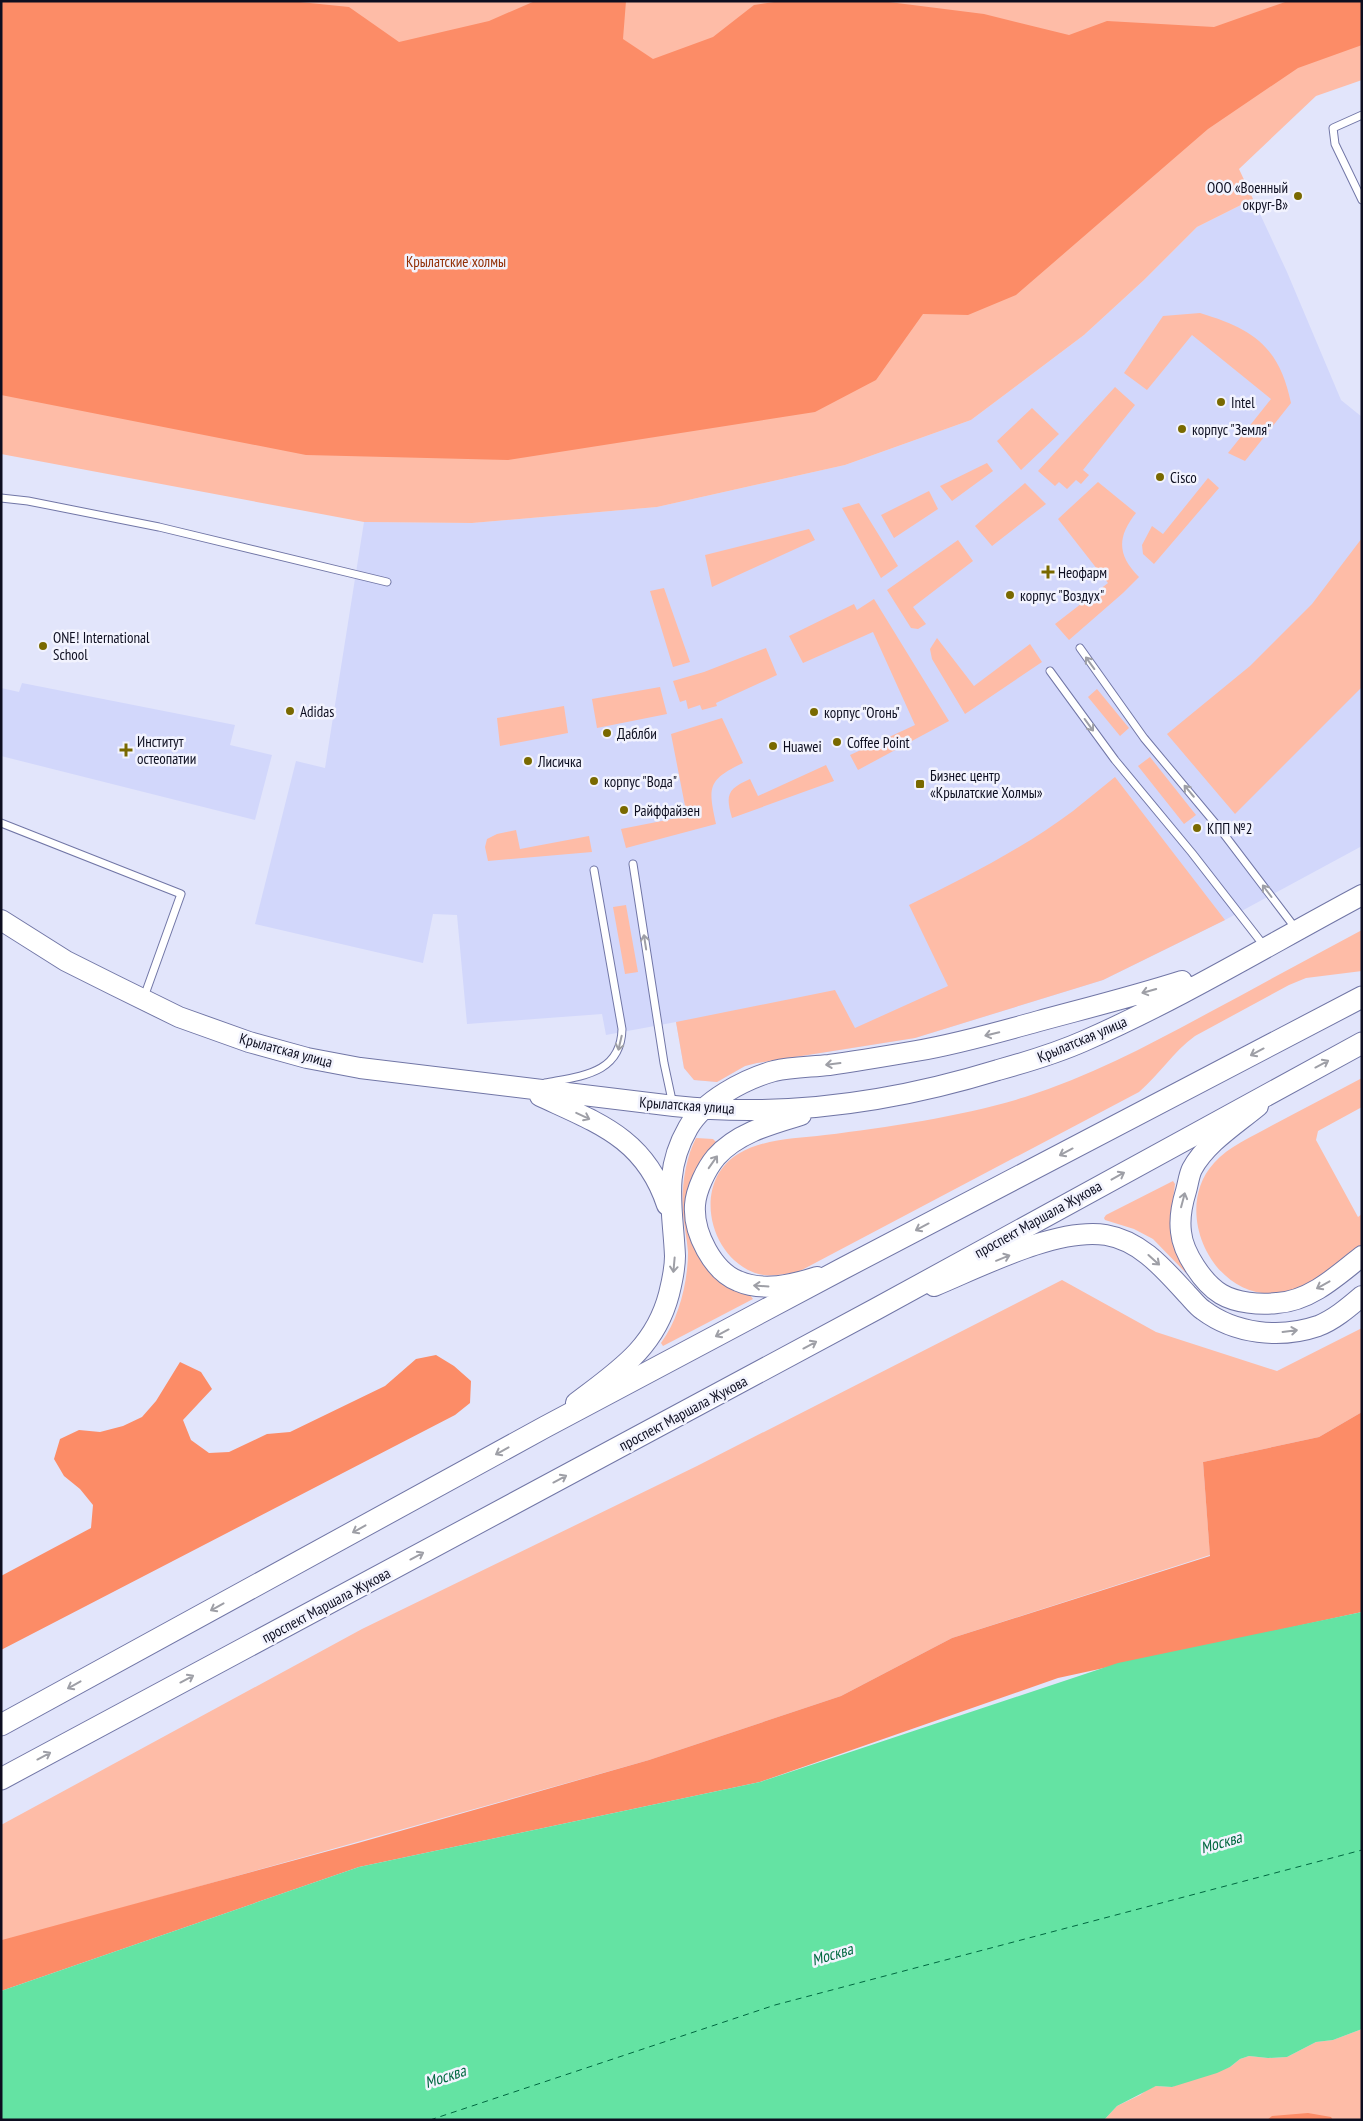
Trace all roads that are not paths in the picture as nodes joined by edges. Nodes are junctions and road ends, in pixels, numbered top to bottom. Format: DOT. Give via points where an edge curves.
graph roads {
  1 [pos="1362,115"];
  2 [pos="1362,200"];
  3 [pos="1,498"];
  4 [pos="387,582"];
  5 [pos="1080,648"];
  6 [pos="1050,671"];
  7 [pos="1,823"];
  8 [pos="633,864"];
  9 [pos="594,870"];
  10 [pos="1362,894"];
  11 [pos="1,920"];
  12 [pos="1296,930"];
  13 [pos="1265,947"];
  14 [pos="1229,967"];
  15 [pos="1362,997"];
  16 [pos="143,999"];
  17 [pos="1362,1043"];
  18 [pos="1288,1082"];
  19 [pos="523,1088"];
  20 [pos="674,1106"];
  21 [pos="829,1106"];
  22 [pos="703,1109"];
  23 [pos="670,1217"];
  24 [pos="1362,1256"];
  25 [pos="842,1269"];
  26 [pos="1362,1296"];
  27 [pos="876,1309"];
  28 [pos="545,1427"];
  29 [pos="1,1725"];
  30 [pos="1,1779"];
  1 -- 2 [label="lane" via="1333,128 1335,144"];
  3 -- 4 [label="lane" via="159,527"];
  12 -- 5 [label="lane, one-way" via="1220,829 1144,738"];
  6 -- 13 [label="lane, one-way" via="1115,760"];
  7 -- 16 [label="lane" via="181,894"];
  20 -- 8 [label="lane, one-way" via="664,1063"];
  9 -- 19 [label="lane, one-way" via="622,1043 617,1054 588,1075"];
  10 -- 12 [label="main road, Крылатская улица"];
  11 -- 16 [label="main road, Крылатская улица" via="66,961"];
  12 -- 13 [label="main road, Крылатская улица"];
  13 -- 14 [label="main road, Крылатская улица"];
  14 -- 21 [label="main road, Крылатская улица" via="1083,1041 1036,1059 897,1096"];
  14 -- 22 [label="main road, one-way" via="993,1034 919,1051 776,1071 733,1089"];
  15 -- 25 [label="main road, one-way"];
  16 -- 19 [label="main road, Крылатская улица" via="188,1020 249,1042 307,1058 360,1068"];
  18 -- 17 [label="main road, проспект Маршала Жукова, one-way"];
  24 -- 18 [label="main road, one-way" via="1320,1288 1278,1303 1249,1303 1222,1295 1202,1277 1190,1256 1181,1233 1180,1211 1191,1170 1203,1152"];
  27 -- 18 [label="main road, проспект Маршала Жукова, one-way"];
  19 -- 20 [label="main road, Крылатская улица"];
  19 -- 23 [label="main road, one-way" via="606,1127 625,1140 654,1176"];
  20 -- 22 [label="main road, Крылатская улица"];
  21 -- 22 [label="main road, Крылатская улица"];
  25 -- 21 [label="main road, one-way" via="803,1282 773,1287 738,1281 722,1273 711,1256 698,1226 695,1206 707,1171 728,1146 770,1124"];
  22 -- 23 [label="main road" via="688,1127 680,1144 670,1190"];
  23 -- 28 [label="main road, one-way" via="675,1258 673,1281 656,1328 624,1367"];
  25 -- 28 [label="main road, one-way"];
  27 -- 26 [label="main road, one-way" via="1047,1240 1086,1234 1107,1235 1152,1256 1202,1310 1238,1329 1291,1332 1319,1325 1349,1308"];
  30 -- 27 [label="main road, проспект Маршала Жукова, one-way"];
  28 -- 29 [label="main road, one-way"];
}
